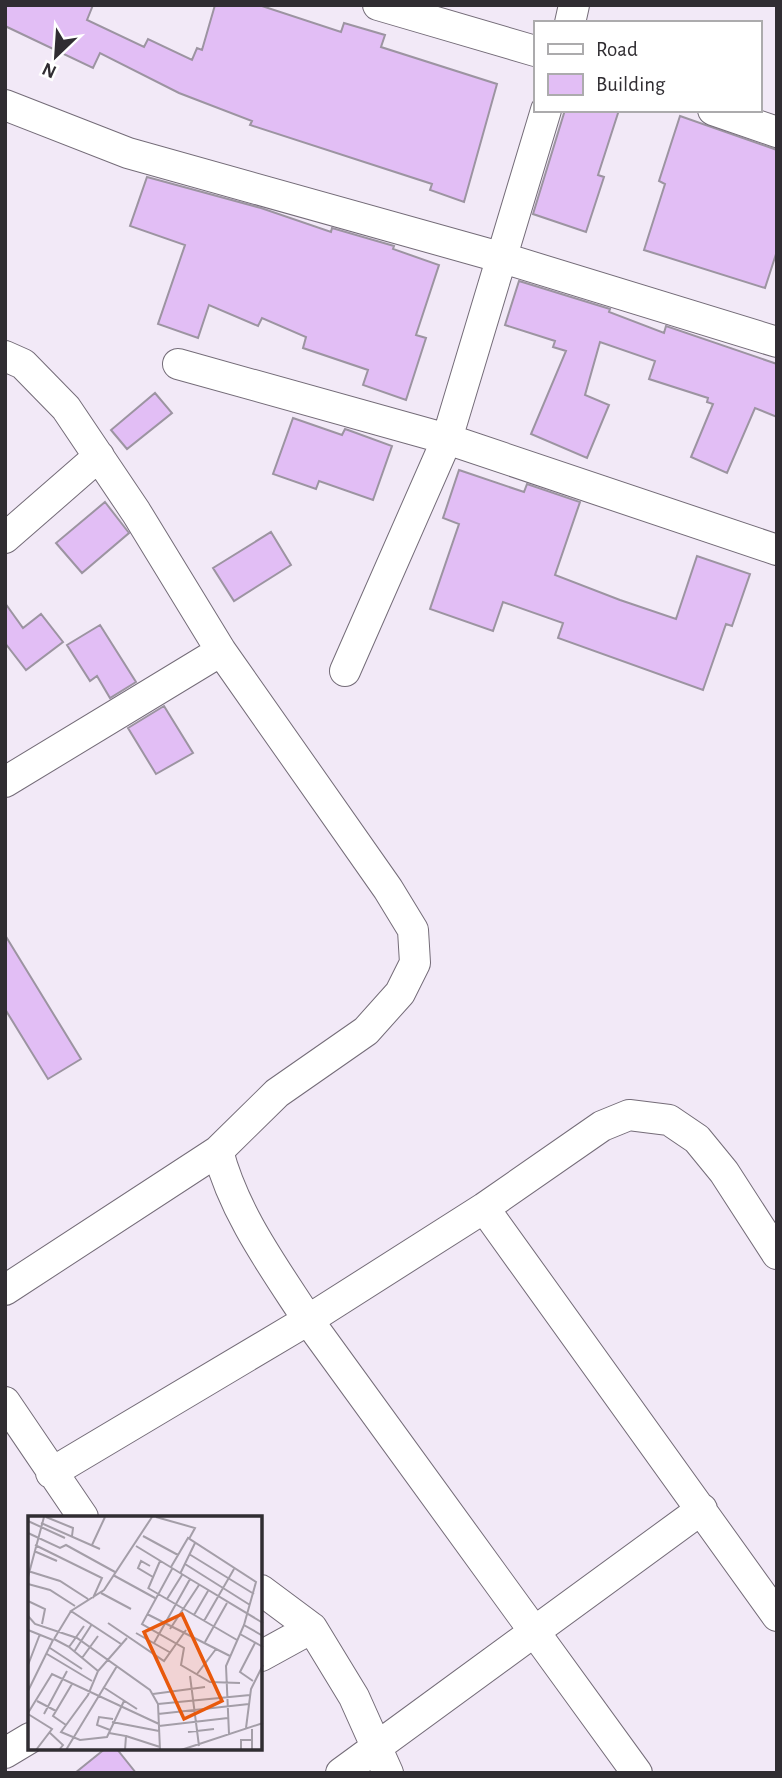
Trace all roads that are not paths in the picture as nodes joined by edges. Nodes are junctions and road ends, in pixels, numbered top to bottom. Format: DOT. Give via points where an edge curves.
graph roads {
  1 [pos="378,5"];
  2 [pos="534,51"];
  3 [pos="5,105"];
  4 [pos="545,112"];
  5 [pos="719,112"];
  6 [pos="777,132"];
  7 [pos="503,258"];
  8 [pos="777,342"];
  9 [pos="5,356"];
  10 [pos="178,364"];
  11 [pos="447,439"];
  12 [pos="99,456"];
  13 [pos="5,538"];
  14 [pos="777,550"];
  15 [pos="221,651"];
  16 [pos="345,671"];
  17 [pos="5,782"];
  18 [pos="218,1151"];
  19 [pos="484,1208"];
  20 [pos="777,1254"];
  21 [pos="5,1290"];
  22 [pos="308,1320"];
  23 [pos="5,1402"];
  24 [pos="51,1473"];
  25 [pos="702,1508"];
  26 [pos="82,1516"];
  27 [pos="262,1591"];
  28 [pos="777,1616"];
  29 [pos="312,1628"];
  30 [pos="533,1630"];
  31 [pos="262,1655"];
  32 [pos="28,1739"];
  33 [pos="5,1753"];
  34 [pos="382,1761"];
  35 [pos="341,1773"];
  36 [pos="637,1773"];
  1 -- 2 [label="street"];
  3 -- 7 [label="street" via="128,153"];
  4 -- 7 [label="street"];
  5 -- 6 [label="street"];
  7 -- 8 [label="street"];
  7 -- 11 [label="street"];
  9 -- 12 [label="street" via="23,364 66,408"];
  10 -- 11 [label="street"];
  11 -- 14 [label="street"];
  11 -- 16 [label="street"];
  12 -- 13 [label="street"];
  12 -- 15 [label="street"];
  15 -- 17 [label="street"];
  15 -- 18 [label="street" via="388,889 413,930 415,963 400,993 366,1031 277,1093"];
  18 -- 21 [label="street"];
  18 -- 22 [label="street" via="227,1185"];
  19 -- 20 [label="street" via="602,1126 629,1115 668,1120 697,1139 724,1172"];
  19 -- 22 [label="street"];
  19 -- 25 [label="street"];
  22 -- 24 [label="street"];
  22 -- 30 [label="street"];
  23 -- 24 [label="street"];
  24 -- 26 [label="street"];
  25 -- 28 [label="street"];
  25 -- 30 [label="street"];
  27 -- 29 [label="street"];
  29 -- 31 [label="street"];
  29 -- 34 [label="street" via="354,1697"];
  30 -- 34 [label="street"];
  30 -- 36 [label="street"];
  32 -- 33 [label="street"];
  34 -- 35 [label="street"];
}
